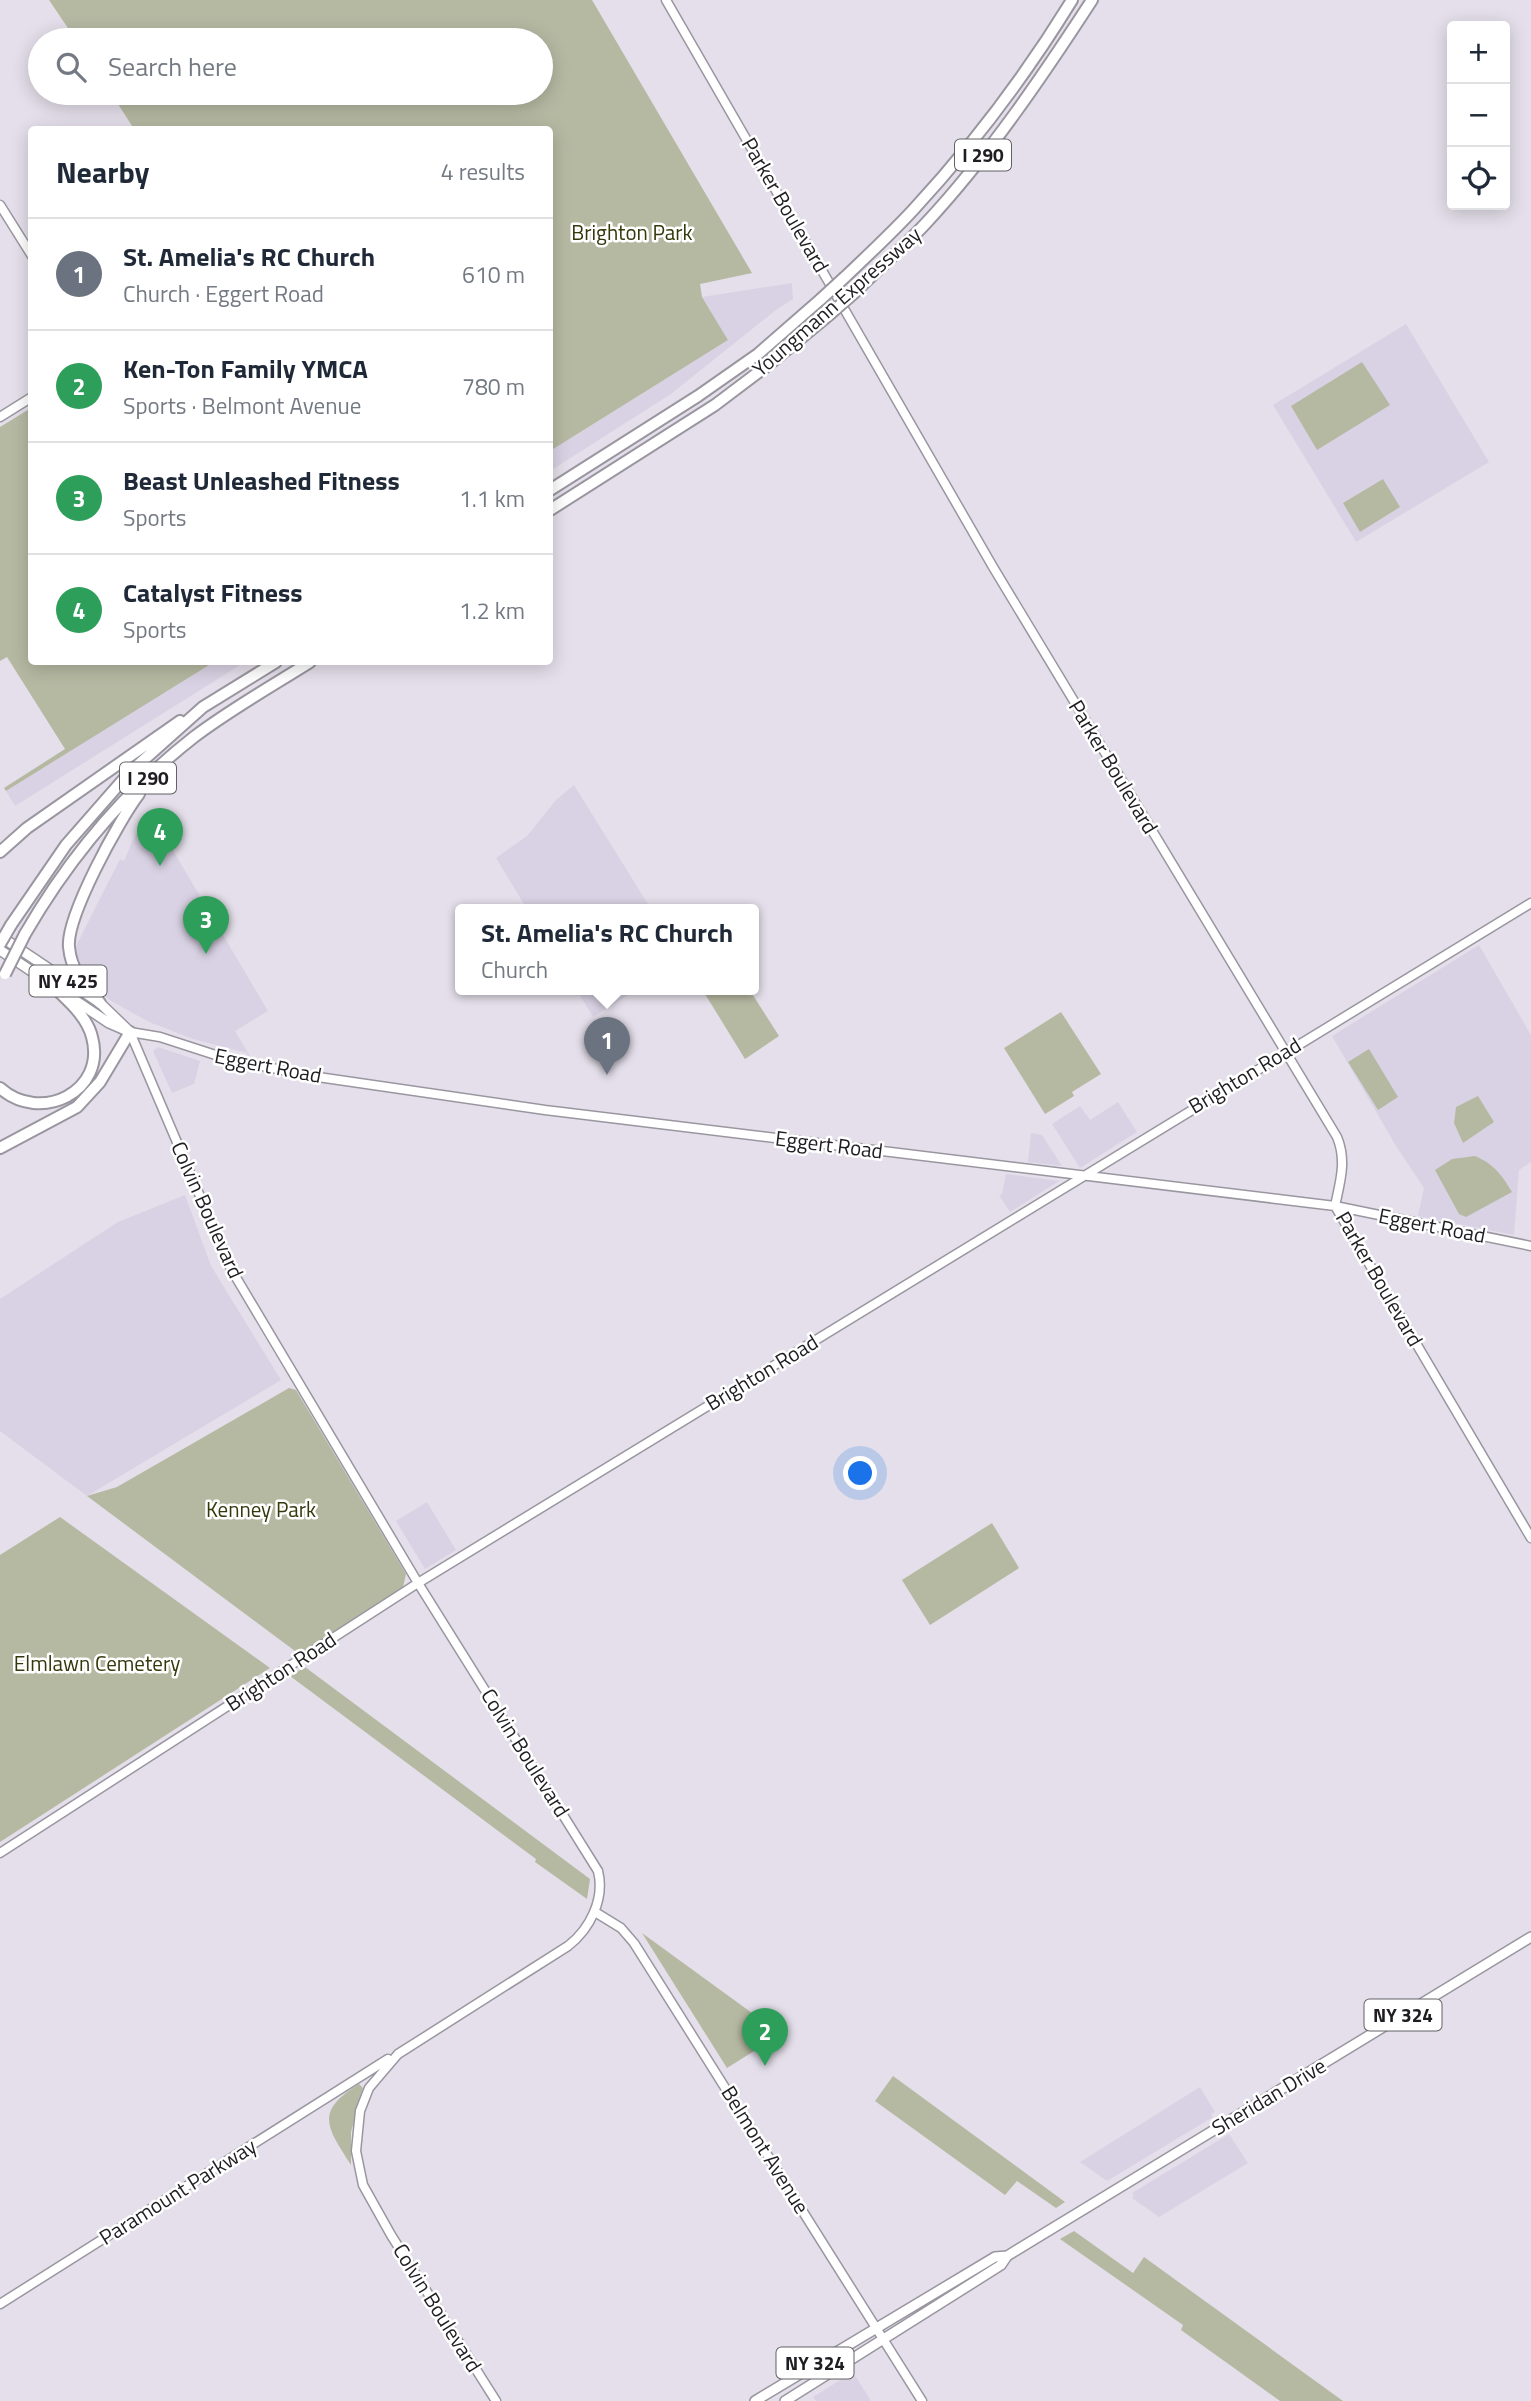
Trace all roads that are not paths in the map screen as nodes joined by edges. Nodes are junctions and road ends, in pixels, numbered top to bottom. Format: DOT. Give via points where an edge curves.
graph roads {
  1 [pos="666,0"];
  2 [pos="1072,0"];
  3 [pos="1091,0"];
  4 [pos="0,205"];
  5 [pos="28,250"];
  6 [pos="28,400"];
  7 [pos="0,417"];
  8 [pos="553,488"];
  9 [pos="553,508"];
  10 [pos="271,665"];
  11 [pos="305,665"];
  12 [pos="203,707"];
  13 [pos="158,768"];
  14 [pos="0,852"];
  15 [pos="1531,903"];
  16 [pos="0,936"];
  17 [pos="0,944"];
  18 [pos="0,950"];
  19 [pos="3,979"];
  20 [pos="53,985"];
  21 [pos="100,1003"];
  22 [pos="130,1032"];
  23 [pos="1285,1051"];
  24 [pos="0,1088"];
  25 [pos="0,1148"];
  26 [pos="1082,1176"];
  27 [pos="1335,1206"];
  28 [pos="1531,1246"];
  29 [pos="1531,1538"];
  30 [pos="418,1583"];
  31 [pos="0,1853"];
  32 [pos="595,1912"];
  33 [pos="1531,1937"];
  34 [pos="399,2053"];
  35 [pos="356,2080"];
  36 [pos="369,2088"];
  37 [pos="1007,2256"];
  38 [pos="0,2304"];
  39 [pos="877,2327"];
  40 [pos="884,2339"];
  41 [pos="496,2401"];
  42 [pos="755,2401"];
  43 [pos="785,2401"];
  44 [pos="922,2401"];
  1 -- 23 [label="street, Parker Boulevard" via="993,567"];
  2 -- 8 [label="highway, Youngmann Expressway / I 290, bridge" via="983,129 914,209 845,278 758,354"];
  3 -- 9 [label="highway, Youngmann Expressway / I 290, bridge" via="998,137 927,222 854,293 715,405"];
  4 -- 5 [label="street"];
  6 -- 7 [label="street"];
  10 -- 12 [label="highway, I 290"];
  11 -- 13 [label="highway, I 290" via="195,737"];
  12 -- 14 [label="highway" via="54,808"];
  12 -- 17 [label="highway, I 290, bridge" via="129,773 65,845"];
  13 -- 19 [label="highway, I 290, bridge" via="74,859 25,934"];
  13 -- 21 [label="highway" via="119,824 71,928 72,963 79,980"];
  15 -- 23 [label="street, Brighton Road"];
  16 -- 21 [label="main road, NY 425"];
  18 -- 20 [label="main road, NY 425"];
  20 -- 22 [label="main road"];
  20 -- 24 [label="highway" via="90,1029 94,1048 87,1075 75,1091 49,1103 19,1101"];
  21 -- 22 [label="main road, NY 425"];
  22 -- 25 [label="highway" via="100,1083 77,1107"];
  22 -- 26 [label="street, Eggert Road" via="231,1060 331,1079 545,1111"];
  22 -- 30 [label="street, Colvin Boulevard" via="231,1269"];
  23 -- 26 [label="street, Brighton Road"];
  23 -- 27 [label="street, Parker Boulevard" via="1341,1146 1343,1163"];
  26 -- 27 [label="street, Eggert Road"];
  26 -- 30 [label="street, Brighton Road"];
  27 -- 28 [label="street, Eggert Road"];
  27 -- 29 [label="street, Parker Boulevard"];
  30 -- 31 [label="street, Brighton Road"];
  30 -- 32 [label="street, Colvin Boulevard" via="595,1865 599,1888"];
  32 -- 34 [label="street, Colvin Boulevard" via="568,1946"];
  32 -- 39 [label="street, Belmont Avenue" via="621,1928 634,1943"];
  33 -- 37 [label="main road, Sheridan Drive / NY 324"];
  34 -- 35 [label="street, Paramount Parkway"];
  34 -- 36 [label="street, Colvin Boulevard"];
  35 -- 36 [label="street" via="365,2081"];
  35 -- 38 [label="street, Paramount Parkway"];
  36 -- 41 [label="street, Colvin Boulevard" via="360,2110 356,2151 363,2185"];
  37 -- 39 [label="main road, Sheridan Drive / NY 324" via="995,2257"];
  37 -- 40 [label="main road, Sheridan Drive / NY 324" via="1001,2265"];
  39 -- 40 [label="street, Belmont Avenue"];
  39 -- 42 [label="main road, Sheridan Drive / NY 324"];
  40 -- 43 [label="main road, Sheridan Drive / NY 324"];
  40 -- 44 [label="street, Belmont Avenue"];
}
